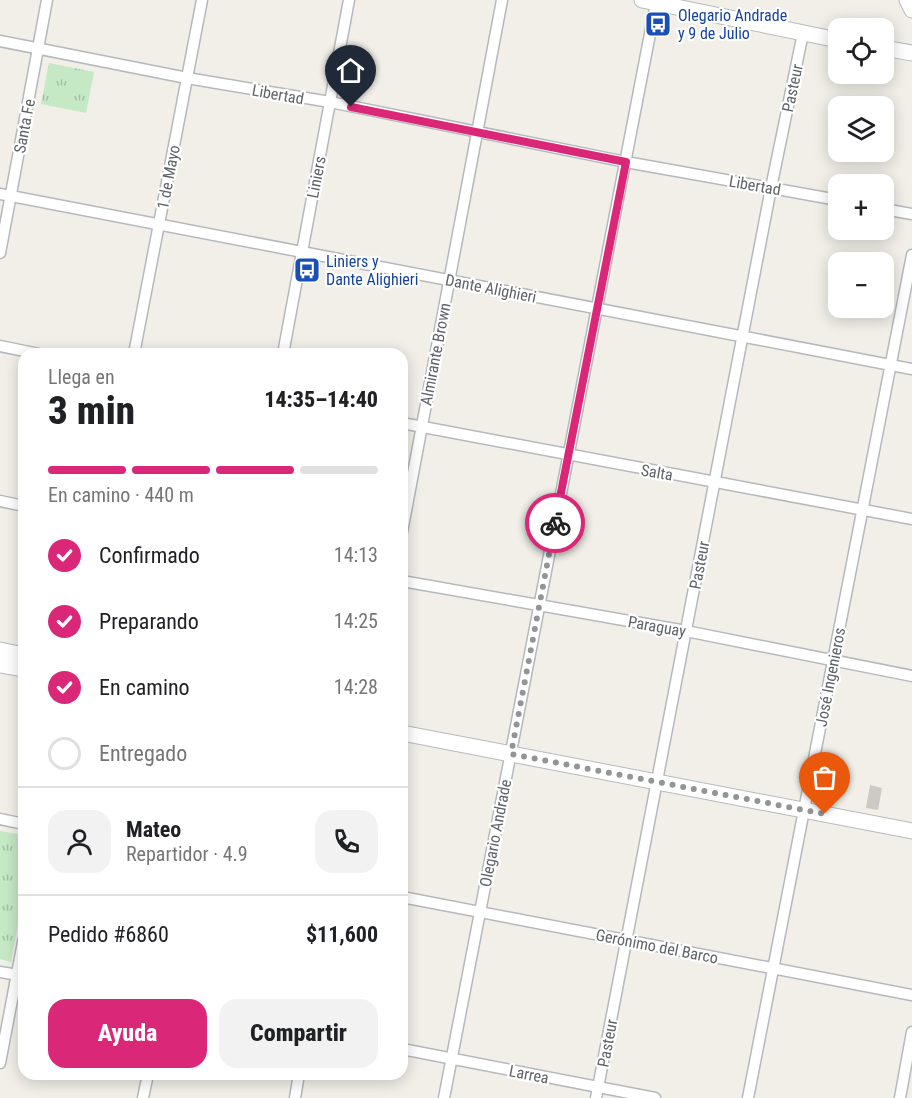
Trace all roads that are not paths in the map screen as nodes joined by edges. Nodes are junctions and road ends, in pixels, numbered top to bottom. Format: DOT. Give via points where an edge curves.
graph roads {
  1 [pos="47,0"];
  2 [pos="202,0"];
  3 [pos="349,0"];
  4 [pos="502,0"];
  5 [pos="907,0"];
  6 [pos="649,1"];
  7 [pos="912,10"];
  8 [pos="803,33"];
  9 [pos="828,38"];
  10 [pos="0,41"];
  11 [pos="38,49"];
  12 [pos="894,50"];
  13 [pos="912,53"];
  14 [pos="187,78"];
  15 [pos="330,102"];
  16 [pos="478,132"];
  17 [pos="626,162"];
  18 [pos="771,188"];
  19 [pos="5,195"];
  20 [pos="828,198"];
  21 [pos="894,211"];
  22 [pos="912,214"];
  23 [pos="159,224"];
  24 [pos="302,252"];
  25 [pos="0,253"];
  26 [pos="912,255"];
  27 [pos="450,280"];
  28 [pos="597,308"];
  29 [pos="743,337"];
  30 [pos="0,346"];
  31 [pos="135,348"];
  32 [pos="284,348"];
  33 [pos="18,350"];
  34 [pos="891,365"];
  35 [pos="912,369"];
  36 [pos="408,424"];
  37 [pos="422,427"];
  38 [pos="568,456"];
  39 [pos="715,482"];
  40 [pos="408,500"];
  41 [pos="0,501"];
  42 [pos="18,505"];
  43 [pos="862,509"];
  44 [pos="912,519"];
  45 [pos="408,582"];
  46 [pos="540,605"];
  47 [pos="686,631"];
  48 [pos="0,650"];
  49 [pos="18,654"];
  50 [pos="833,659"];
  51 [pos="0,665"];
  52 [pos="18,668"];
  53 [pos="912,676"];
  54 [pos="408,735"];
  55 [pos="511,754"];
  56 [pos="657,782"];
  57 [pos="804,810"];
  58 [pos="0,819"];
  59 [pos="18,823"];
  60 [pos="912,831"];
  61 [pos="408,898"];
  62 [pos="480,912"];
  63 [pos="626,940"];
  64 [pos="773,968"];
  65 [pos="0,972"];
  66 [pos="18,976"];
  67 [pos="18,985"];
  68 [pos="912,995"];
  69 [pos="912,1032"];
  70 [pos="408,1050"];
  71 [pos="452,1059"];
  72 [pos="0,1063"];
  73 [pos="147,1080"];
  74 [pos="298,1080"];
  75 [pos="597,1093"];
  76 [pos="143,1098"];
  77 [pos="295,1098"];
  78 [pos="444,1098"];
  79 [pos="655,1098"];
  80 [pos="748,1098"];
  81 [pos="900,1098"];
  1 -- 11 [label="street, Santa Fe"];
  2 -- 14 [label="street, 1 de Mayo"];
  3 -- 15 [label="street, Liniers"];
  4 -- 16 [label="street, Almirante Brown"];
  5 -- 7 [label="main road"];
  6 -- 8 [label="main road"];
  6 -- 17 [label="street, Olegario Andrade"];
  8 -- 9 [label="main road"];
  8 -- 18 [label="street, Pasteur"];
  10 -- 11 [label="street, Libertad"];
  11 -- 14 [label="street, Libertad"];
  11 -- 19 [label="street, Santa Fe"];
  12 -- 13 [label="main road"];
  14 -- 15 [label="street, Libertad"];
  14 -- 23 [label="street, 1 de Mayo"];
  15 -- 16 [label="street, Libertad"];
  15 -- 24 [label="street, Liniers"];
  16 -- 17 [label="street, Libertad"];
  16 -- 27 [label="street, Almirante Brown"];
  17 -- 18 [label="street, Libertad"];
  17 -- 28 [label="street, Olegario Andrade"];
  18 -- 20 [label="street, Libertad"];
  18 -- 29 [label="street, Pasteur"];
  19 -- 23 [label="street, Dante Alighieri"];
  19 -- 25 [label="street, Santa Fe"];
  21 -- 22 [label="street"];
  23 -- 24 [label="street, Dante Alighieri"];
  23 -- 31 [label="street, 1 de Mayo"];
  24 -- 27 [label="street, Dante Alighieri"];
  24 -- 32 [label="street, Liniers"];
  26 -- 34 [label="street, José Ingenieros"];
  27 -- 28 [label="street, Dante Alighieri"];
  27 -- 37 [label="street, Almirante Brown"];
  28 -- 29 [label="street, Dante Alighieri"];
  28 -- 38 [label="street, Olegario Andrade"];
  29 -- 34 [label="street, Dante Alighieri"];
  29 -- 39 [label="street, Pasteur"];
  30 -- 33 [label="street"];
  34 -- 35 [label="street, Dante Alighieri"];
  34 -- 43 [label="street, José Ingenieros"];
  36 -- 37 [label="street, Salta"];
  37 -- 38 [label="street, Salta"];
  37 -- 40 [label="street, Almirante Brown"];
  38 -- 39 [label="street, Salta"];
  38 -- 46 [label="street, Olegario Andrade"];
  39 -- 43 [label="street, Salta"];
  39 -- 47 [label="street, Pasteur"];
  41 -- 42 [label="street"];
  43 -- 44 [label="street, Salta"];
  43 -- 50 [label="street, José Ingenieros"];
  45 -- 46 [label="street, Paraguay"];
  46 -- 47 [label="street, Paraguay"];
  46 -- 55 [label="street, Olegario Andrade"];
  47 -- 50 [label="street, Paraguay"];
  47 -- 56 [label="street, Pasteur"];
  48 -- 49 [label="main road"];
  50 -- 53 [label="street, Paraguay"];
  50 -- 57 [label="street, José Ingenieros"];
  51 -- 52 [label="main road"];
  54 -- 55 [label="main road"];
  55 -- 56 [label="main road"];
  55 -- 62 [label="street, Olegario Andrade"];
  56 -- 57 [label="main road"];
  56 -- 63 [label="street, Pasteur"];
  57 -- 60 [label="main road"];
  57 -- 64 [label="street, José Ingenieros"];
  58 -- 59 [label="street"];
  61 -- 62 [label="street, Gerónimo del Barco"];
  62 -- 63 [label="street, Gerónimo del Barco"];
  62 -- 71 [label="street, Olegario Andrade"];
  63 -- 64 [label="street, Gerónimo del Barco"];
  63 -- 75 [label="street, Pasteur"];
  64 -- 68 [label="street, Gerónimo del Barco"];
  64 -- 80 [label="street, José Ingenieros"];
  65 -- 66 [label="street"];
  67 -- 72 [label="street"];
  69 -- 81 [label="street"];
  70 -- 71 [label="street, Larrea"];
  71 -- 75 [label="street, Larrea"];
  71 -- 78 [label="street, Olegario Andrade"];
  73 -- 76 [label="street"];
  74 -- 77 [label="street"];
  75 -- 79 [label="street, Larrea"];
}
